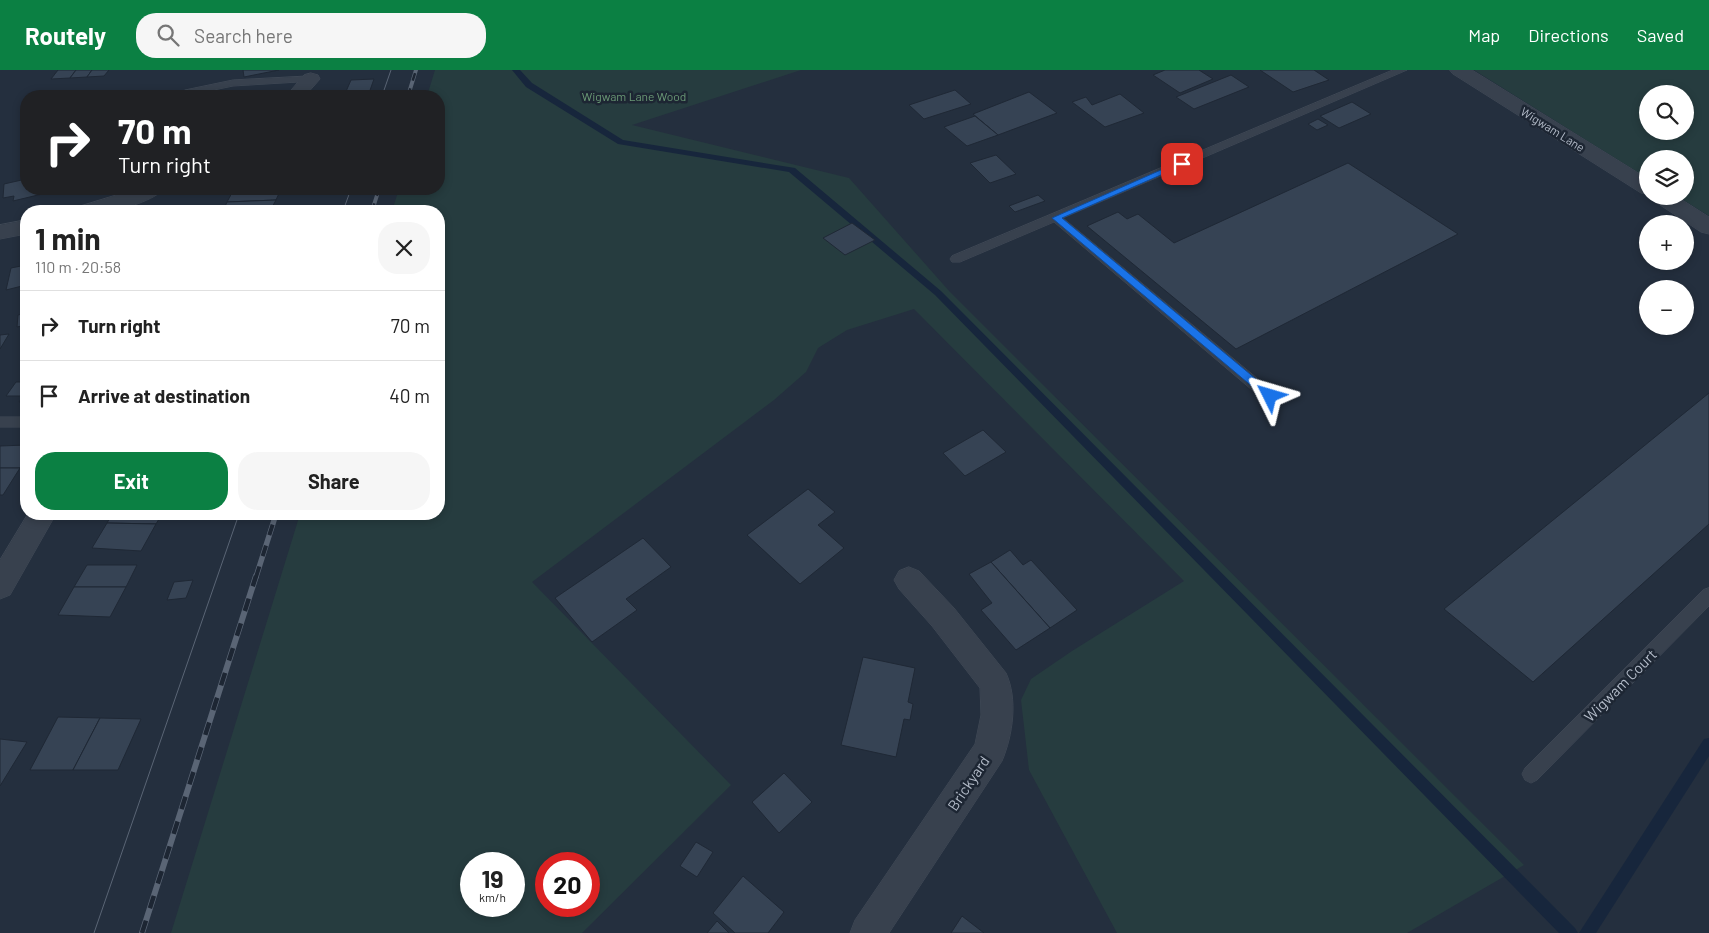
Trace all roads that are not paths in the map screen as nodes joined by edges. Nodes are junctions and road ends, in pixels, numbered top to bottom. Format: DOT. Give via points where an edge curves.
graph roads {
  1 [pos="1402,70"];
  2 [pos="1459,70"];
  3 [pos="311,79"];
  4 [pos="198,90"];
  5 [pos="300,90"];
  6 [pos="1639,182"];
  7 [pos="138,195"];
  8 [pos="107,205"];
  9 [pos="1675,205"];
  10 [pos="1056,218"];
  11 [pos="1709,227"];
  12 [pos="20,228"];
  13 [pos="0,232"];
  14 [pos="956,259"];
  15 [pos="1270,396"];
  16 [pos="0,422"];
  17 [pos="20,422"];
  18 [pos="38,520"];
  19 [pos="909,580"];
  20 [pos="0,586"];
  21 [pos="1709,595"];
  22 [pos="1531,774"];
  23 [pos="868,933"];
  1 -- 10 [label="lane"];
  2 -- 6 [label="street, Wigwam Lane"];
  3 -- 4 [label="lane" via="233,82"];
  3 -- 5 [label="street"];
  7 -- 8 [label="street"];
  9 -- 11 [label="street"];
  10 -- 14 [label="lane"];
  10 -- 15 [label="lane"];
  12 -- 13 [label="street"];
  16 -- 17 [label="lane"];
  18 -- 20 [label="street"];
  19 -- 23 [label="street, Brickyard" via="995,683 996,715 990,750"];
  21 -- 22 [label="lane, Wigwam Court"];
}
